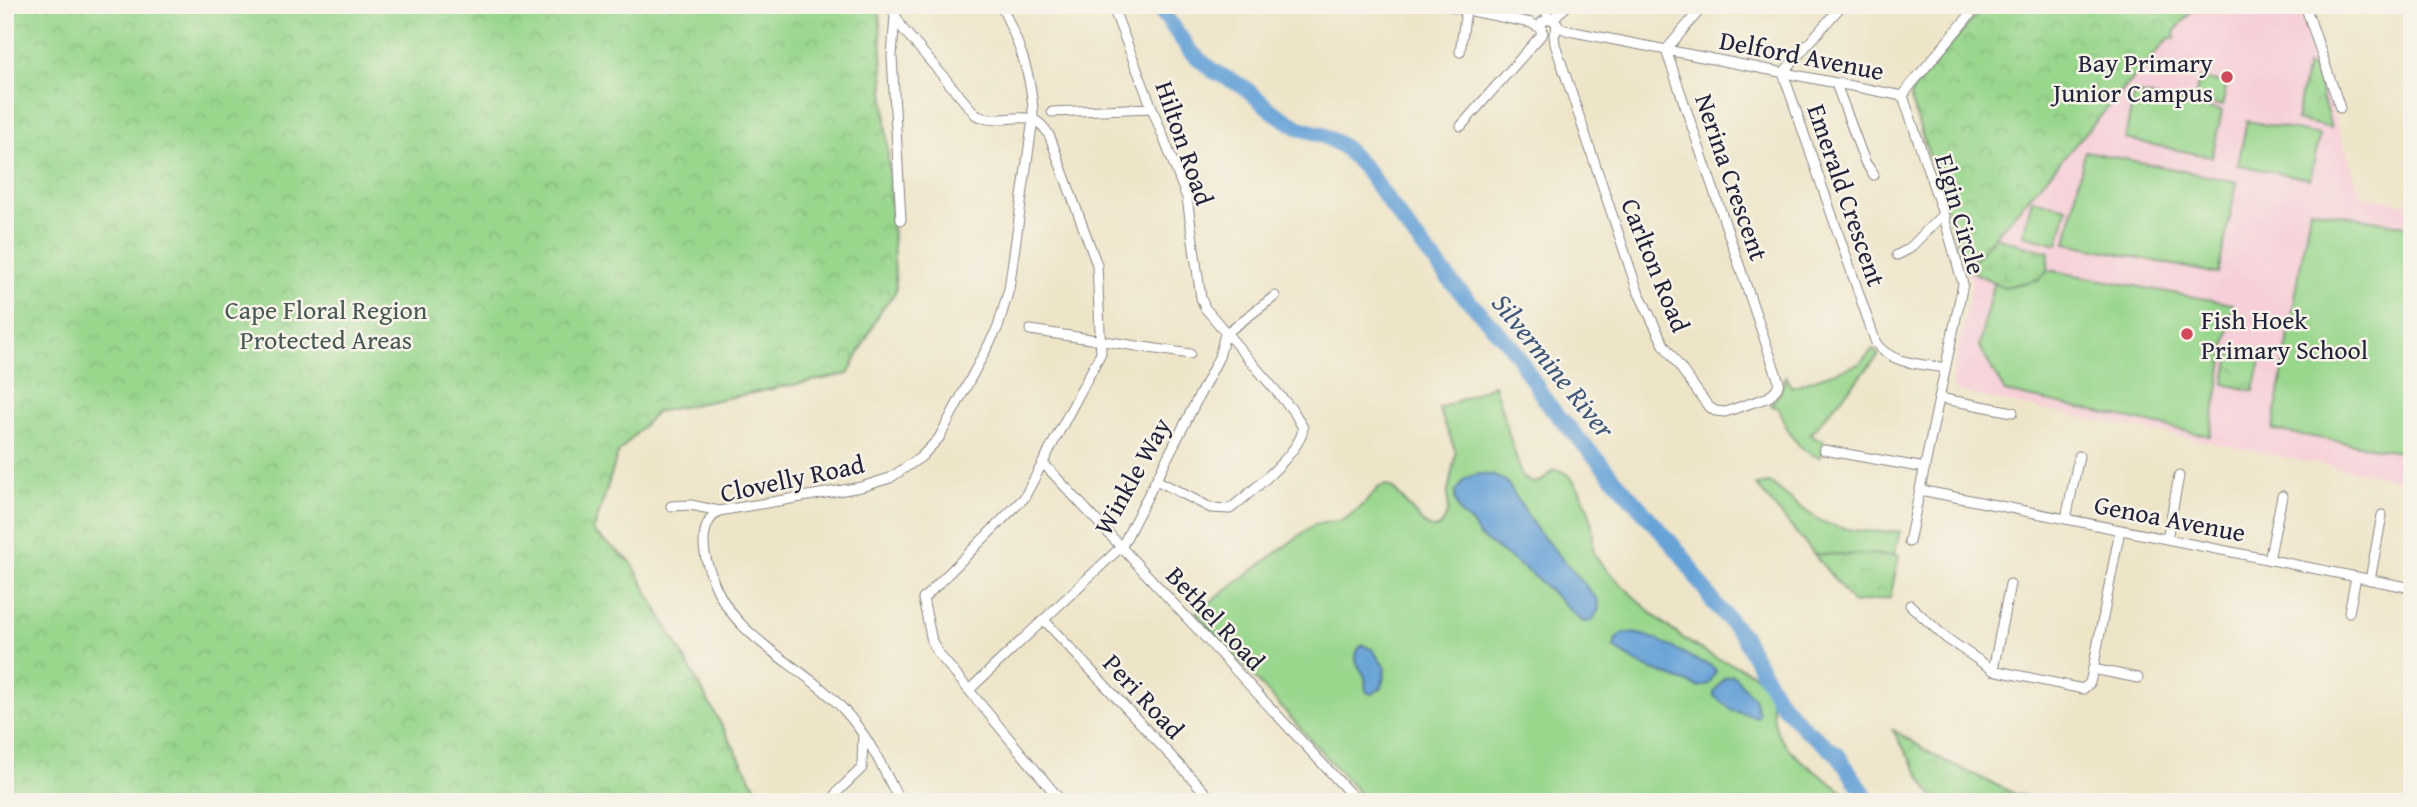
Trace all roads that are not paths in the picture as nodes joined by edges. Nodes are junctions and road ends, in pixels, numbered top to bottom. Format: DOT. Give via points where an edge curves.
graph roads {
  1 [pos="890,5"];
  2 [pos="1001,5"];
  3 [pos="1112,5"];
  4 [pos="1568,5"];
  5 [pos="1704,5"];
  6 [pos="1842,5"];
  7 [pos="1978,5"];
  8 [pos="2305,5"];
  9 [pos="1452,7"];
  10 [pos="1542,7"];
  11 [pos="1466,10"];
  12 [pos="895,15"];
  13 [pos="1549,26"];
  14 [pos="1666,50"];
  15 [pos="1460,52"];
  16 [pos="1783,73"];
  17 [pos="1836,83"];
  18 [pos="1903,96"];
  19 [pos="1152,108"];
  20 [pos="2340,108"];
  21 [pos="1052,112"];
  22 [pos="1032,119"];
  23 [pos="1461,126"];
  24 [pos="1874,175"];
  25 [pos="1943,214"];
  26 [pos="901,220"];
  27 [pos="1897,255"];
  28 [pos="1275,296"];
  29 [pos="1030,330"];
  30 [pos="1225,334"];
  31 [pos="1102,342"];
  32 [pos="1190,354"];
  33 [pos="1945,368"];
  34 [pos="1777,374"];
  35 [pos="1939,398"];
  36 [pos="2013,412"];
  37 [pos="1824,450"];
  38 [pos="2079,456"];
  39 [pos="1044,464"];
  40 [pos="1925,468"];
  41 [pos="2179,476"];
  42 [pos="1156,480"];
  43 [pos="1920,490"];
  44 [pos="2282,496"];
  45 [pos="671,506"];
  46 [pos="719,511"];
  47 [pos="2382,515"];
  48 [pos="2066,519"];
  49 [pos="2120,530"];
  50 [pos="2167,539"];
  51 [pos="1909,542"];
  52 [pos="1122,546"];
  53 [pos="2269,560"];
  54 [pos="2356,577"];
  55 [pos="2370,580"];
  56 [pos="2010,584"];
  57 [pos="2412,588"];
  58 [pos="1910,605"];
  59 [pos="2349,612"];
  60 [pos="1044,620"];
  61 [pos="2093,669"];
  62 [pos="1993,670"];
  63 [pos="2138,678"];
  64 [pos="969,690"];
  65 [pos="863,734"];
  66 [pos="833,802"];
  67 [pos="900,802"];
  68 [pos="1062,802"];
  69 [pos="1214,802"];
  70 [pos="1357,802"];
  1 -- 12 [label="street"];
  2 -- 22 [label="street, Clovelly Road" via="1029,79"];
  3 -- 19 [label="street, Hilton Road"];
  4 -- 13 [label="street"];
  5 -- 14 [label="street"];
  6 -- 16 [label="street"];
  7 -- 18 [label="street"];
  8 -- 20 [label="street"];
  9 -- 11 [label="street, Delford Avenue"];
  10 -- 13 [label="street, Carlton Road"];
  11 -- 13 [label="street, Delford Avenue"];
  11 -- 15 [label="street"];
  12 -- 22 [label="street" via="976,115"];
  12 -- 26 [label="street" via="892,56"];
  13 -- 14 [label="street, Delford Avenue"];
  13 -- 23 [label="street"];
  13 -- 34 [label="street, Carlton Road" via="1634,281 1664,345 1715,411 1769,397 1777,388"];
  14 -- 16 [label="street, Delford Avenue"];
  14 -- 34 [label="street, Nerina Crescent"];
  16 -- 17 [label="street, Delford Avenue"];
  16 -- 33 [label="street, Emerald Crescent" via="1875,343 1892,357"];
  17 -- 18 [label="street, Delford Avenue"];
  17 -- 24 [label="street"];
  18 -- 25 [label="street, Elgin Circle"];
  19 -- 21 [label="street"];
  19 -- 30 [label="street, Hilton Road" via="1187,198 1201,298"];
  22 -- 31 [label="street" via="1044,125 1050,137 1096,259"];
  22 -- 46 [label="street, Clovelly Road" via="1009,289 998,327 939,439 890,478"];
  25 -- 27 [label="street" via="1909,250"];
  25 -- 33 [label="street, Elgin Circle" via="1963,284"];
  28 -- 30 [label="street"];
  29 -- 31 [label="street"];
  30 -- 42 [label="street, Winkle Way" via="1219,357"];
  30 -- 42 [label="street, Hilton Road" via="1300,420 1301,439 1230,509 1212,508"];
  31 -- 32 [label="street"];
  31 -- 39 [label="street" via="1100,356"];
  33 -- 35 [label="street, Elgin Circle"];
  35 -- 36 [label="street"];
  35 -- 40 [label="street, Elgin Circle"];
  37 -- 40 [label="street"];
  38 -- 48 [label="street"];
  39 -- 52 [label="street, Bethel Road"];
  39 -- 64 [label="street" via="1019,505 923,599 933,646"];
  40 -- 43 [label="street, Elgin Circle"];
  41 -- 50 [label="street"];
  42 -- 52 [label="street, Winkle Way"];
  43 -- 48 [label="street, Genoa Avenue"];
  43 -- 51 [label="street, Elgin Circle"];
  44 -- 53 [label="street"];
  45 -- 46 [label="street"];
  46 -- 65 [label="street, Clovelly Road" via="708,523 704,547 722,602 768,649 833,699"];
  47 -- 55 [label="street"];
  48 -- 49 [label="street, Genoa Avenue"];
  49 -- 50 [label="street, Genoa Avenue"];
  49 -- 61 [label="street"];
  50 -- 53 [label="street, Genoa Avenue"];
  52 -- 60 [label="street, Winkle Way"];
  52 -- 70 [label="street, Bethel Road"];
  53 -- 54 [label="street, Genoa Avenue"];
  54 -- 55 [label="street, Genoa Avenue"];
  54 -- 59 [label="street"];
  55 -- 57 [label="street, Genoa Avenue"];
  56 -- 62 [label="street"];
  58 -- 62 [label="street" via="1946,638"];
  60 -- 64 [label="street, Winkle Way"];
  60 -- 69 [label="street, Peri Road"];
  61 -- 62 [label="street" via="2090,683 2083,689"];
  61 -- 63 [label="street"];
  64 -- 68 [label="street"];
  65 -- 66 [label="street" via="862,768"];
  65 -- 67 [label="street, Clovelly Road"];
}
